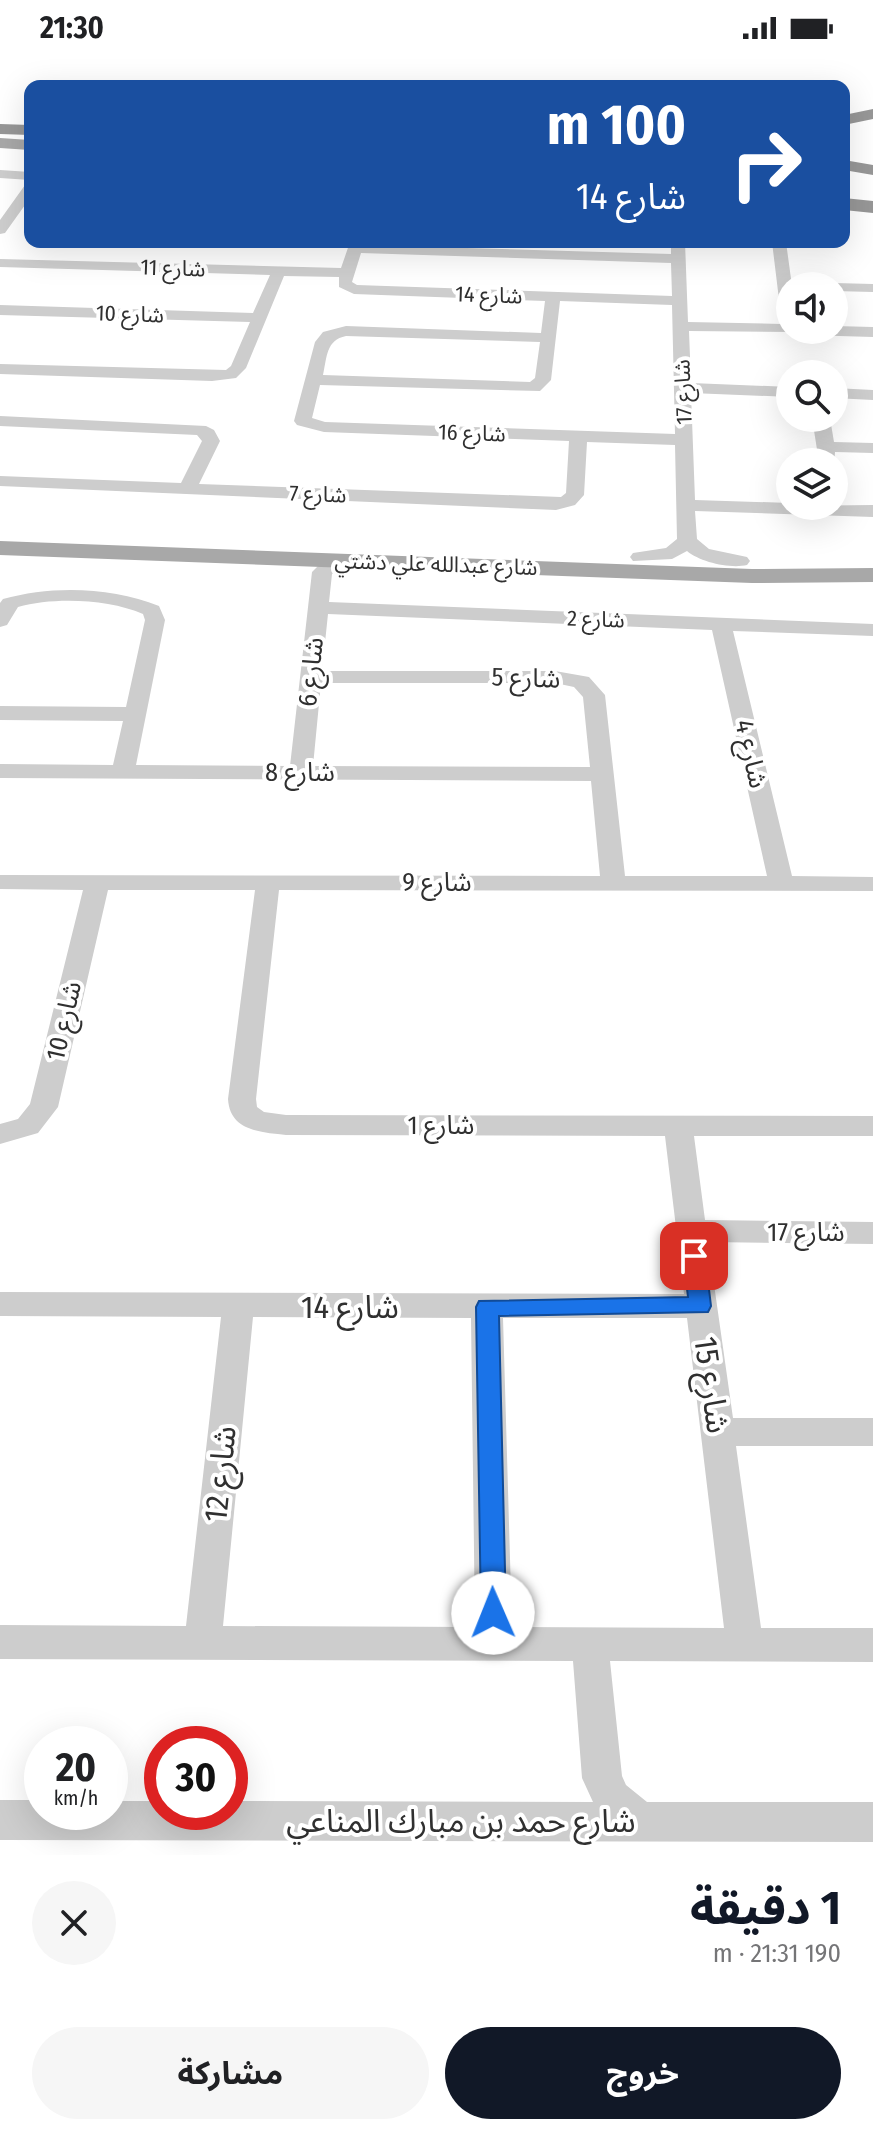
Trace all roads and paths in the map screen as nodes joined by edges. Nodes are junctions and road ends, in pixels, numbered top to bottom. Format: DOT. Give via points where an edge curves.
graph roads {
  1 [pos="873,114"];
  2 [pos="850,119"];
  3 [pos="0,129"];
  4 [pos="24,130"];
  5 [pos="0,137"];
  6 [pos="24,138"];
  7 [pos="0,143"];
  8 [pos="24,145"];
  9 [pos="850,166"];
  10 [pos="873,170"];
  11 [pos="0,174"];
  12 [pos="24,176"];
  13 [pos="850,178"];
  14 [pos="873,180"];
  15 [pos="850,187"];
  16 [pos="873,189"];
  17 [pos="850,197"];
  18 [pos="24,198"];
  19 [pos="873,199"];
  20 [pos="850,205"];
  21 [pos="873,207"];
  22 [pos="7,226"];
  23 [pos="355,248"];
  24 [pos="549,248"];
  25 [pos="781,248"];
  26 [pos="678,250"];
  27 [pos="0,263"];
  28 [pos="279,271"];
  29 [pos="789,272"];
  30 [pos="347,273"];
  31 [pos="848,287"];
  32 [pos="873,288"];
  33 [pos="553,297"];
  34 [pos="681,301"];
  35 [pos="0,310"];
  36 [pos="260,318"];
  37 [pos="681,326"];
  38 [pos="776,329"];
  39 [pos="848,331"];
  40 [pos="873,332"];
  41 [pos="548,338"];
  42 [pos="0,369"];
  43 [pos="313,380"];
  44 [pos="683,388"];
  45 [pos="776,391"];
  46 [pos="848,394"];
  47 [pos="873,395"];
  48 [pos="0,421"];
  49 [pos="578,437"];
  50 [pos="685,440"];
  51 [pos="873,448"];
  52 [pos="848,451"];
  53 [pos="0,481"];
  54 [pos="188,488"];
  55 [pos="686,505"];
  56 [pos="776,505"];
  57 [pos="848,507"];
  58 [pos="873,511"];
  59 [pos="0,533"];
  60 [pos="687,541"];
  61 [pos="0,548"];
  62 [pos="640,557"];
  63 [pos="873,559"];
  64 [pos="740,561"];
  65 [pos="314,565"];
  66 [pos="873,572"];
  67 [pos="318,608"];
  68 [pos="0,621"];
  69 [pos="721,625"];
  70 [pos="873,630"];
  71 [pos="311,677"];
  72 [pos="0,713"];
  73 [pos="135,714"];
  74 [pos="0,771"];
  75 [pos="123,771"];
  76 [pos="301,773"];
  77 [pos="600,774"];
  78 [pos="0,882"];
  79 [pos="97,882"];
  80 [pos="268,882"];
  81 [pos="613,883"];
  82 [pos="781,884"];
  83 [pos="873,884"];
  84 [pos="678,1126"];
  85 [pos="873,1126"];
  86 [pos="0,1134"];
  87 [pos="691,1231"];
  88 [pos="873,1233"];
  89 [pos="0,1304"];
  90 [pos="238,1306"];
  91 [pos="700,1306"];
  92 [pos="487,1307"];
  93 [pos="719,1432"];
  94 [pos="873,1432"];
  95 [pos="0,1642"];
  96 [pos="203,1642"];
  97 [pos="494,1643"];
  98 [pos="590,1645"];
  99 [pos="745,1645"];
  100 [pos="873,1645"];
  101 [pos="602,1778"];
  102 [pos="0,1820"];
  103 [pos="639,1821"];
  104 [pos="569,1822"];
  105 [pos="873,1822"];
  1 -- 2 [label="highway"];
  3 -- 4 [label="highway"];
  5 -- 6 [label="highway"];
  7 -- 8 [label="main road"];
  9 -- 10 [label="highway"];
  11 -- 12 [label="street"];
  13 -- 14 [label="highway"];
  15 -- 16 [label="highway"];
  17 -- 19 [label="highway"];
  18 -- 22 [label="street"];
  20 -- 21 [label="highway"];
  23 -- 30 [label="street"];
  24 -- 26 [label="street"];
  25 -- 29 [label="street"];
  26 -- 34 [label="street, شارع 17"];
  27 -- 28 [label="street, شارع 11"];
  28 -- 30 [label="street, شارع 11"];
  28 -- 36 [label="street"];
  30 -- 33 [label="street, شارع 14" via="345,286 358,290"];
  31 -- 32 [label="street"];
  33 -- 34 [label="street, شارع 14"];
  33 -- 41 [label="street, شارع 16"];
  34 -- 37 [label="street, شارع 17"];
  35 -- 36 [label="street, شارع 10"];
  36 -- 42 [label="street" via="237,370 226,375"];
  37 -- 38 [label="street"];
  37 -- 44 [label="street, شارع 17"];
  39 -- 40 [label="street"];
  41 -- 43 [label="street, شارع 16" via="335,332 324,340"];
  41 -- 43 [label="street, شارع 16" via="543,382 531,387"];
  43 -- 49 [label="street, شارع 16" via="303,419 309,425"];
  44 -- 45 [label="street"];
  44 -- 50 [label="street, شارع 17"];
  46 -- 47 [label="street"];
  48 -- 54 [label="street" via="200,430 211,441"];
  49 -- 50 [label="street, شارع 16"];
  49 -- 54 [label="street, شارع 7" via="575,495 561,503"];
  50 -- 55 [label="street, شارع 17"];
  51 -- 52 [label="street"];
  53 -- 54 [label="street, شارع 7"];
  55 -- 56 [label="street"];
  55 -- 60 [label="street, شارع 17"];
  57 -- 58 [label="street"];
  59 -- 62 [label="main road, شارع عبدالله علي دشتي"];
  60 -- 62 [label="street" via="672,553"];
  60 -- 64 [label="street" via="703,554"];
  61 -- 65 [label="main road, شارع عبدالله علي دشتي"];
  62 -- 64 [label="main road, شارع عبدالله علي دشتي"];
  63 -- 64 [label="main road, شارع عبدالله علي دشتي"];
  65 -- 66 [label="main road, شارع عبدالله علي دشتي" via="344,560 779,577"];
  65 -- 67 [label="street, شارع 6"];
  67 -- 69 [label="street, شارع 2"];
  67 -- 71 [label="street, شارع 6"];
  68 -- 73 [label="street" via="10,603 30,598 129,601 152,610 155,620"];
  69 -- 70 [label="street, شارع 2"];
  69 -- 82 [label="street, شارع 4"];
  71 -- 76 [label="street, شارع 6"];
  71 -- 77 [label="street, شارع 5" via="575,680 594,695"];
  72 -- 73 [label="street"];
  73 -- 75 [label="street"];
  74 -- 75 [label="street, شارع 8"];
  75 -- 76 [label="street, شارع 8"];
  76 -- 77 [label="street, شارع 8"];
  77 -- 81 [label="street, شارع 5"];
  78 -- 79 [label="street, شارع 9"];
  79 -- 80 [label="street, شارع 9"];
  79 -- 86 [label="street, شارع 10" via="44,1107 28,1126"];
  80 -- 81 [label="street, شارع 9"];
  80 -- 84 [label="street, شارع 1" via="242,1099 243,1111 251,1118 286,1125"];
  81 -- 82 [label="street, شارع 9"];
  82 -- 83 [label="street, شارع 9"];
  84 -- 85 [label="street, شارع 1"];
  84 -- 87 [label="street, شارع 15"];
  87 -- 88 [label="street, شارع 17"];
  87 -- 91 [label="street, شارع 15"];
  89 -- 90 [label="street, شارع 14"];
  90 -- 92 [label="street, شارع 14"];
  90 -- 96 [label="street, شارع 12"];
  91 -- 92 [label="street, شارع 14"];
  91 -- 93 [label="street, شارع 15"];
  92 -- 97 [label="street"];
  93 -- 94 [label="street"];
  93 -- 99 [label="street, شارع 15"];
  95 -- 96 [label="street"];
  96 -- 97 [label="street"];
  97 -- 98 [label="street"];
  98 -- 99 [label="street"];
  98 -- 101 [label="street"];
  99 -- 100 [label="street"];
  101 -- 103 [label="street" via="612,1799"];
  101 -- 104 [label="street" via="588,1809"];
  102 -- 104 [label="street, شارع حمد بن مبارك المناعي"];
  103 -- 104 [label="street, شارع حمد بن مبارك المناعي"];
  103 -- 105 [label="street, شارع حمد بن مبارك المناعي"];
}
